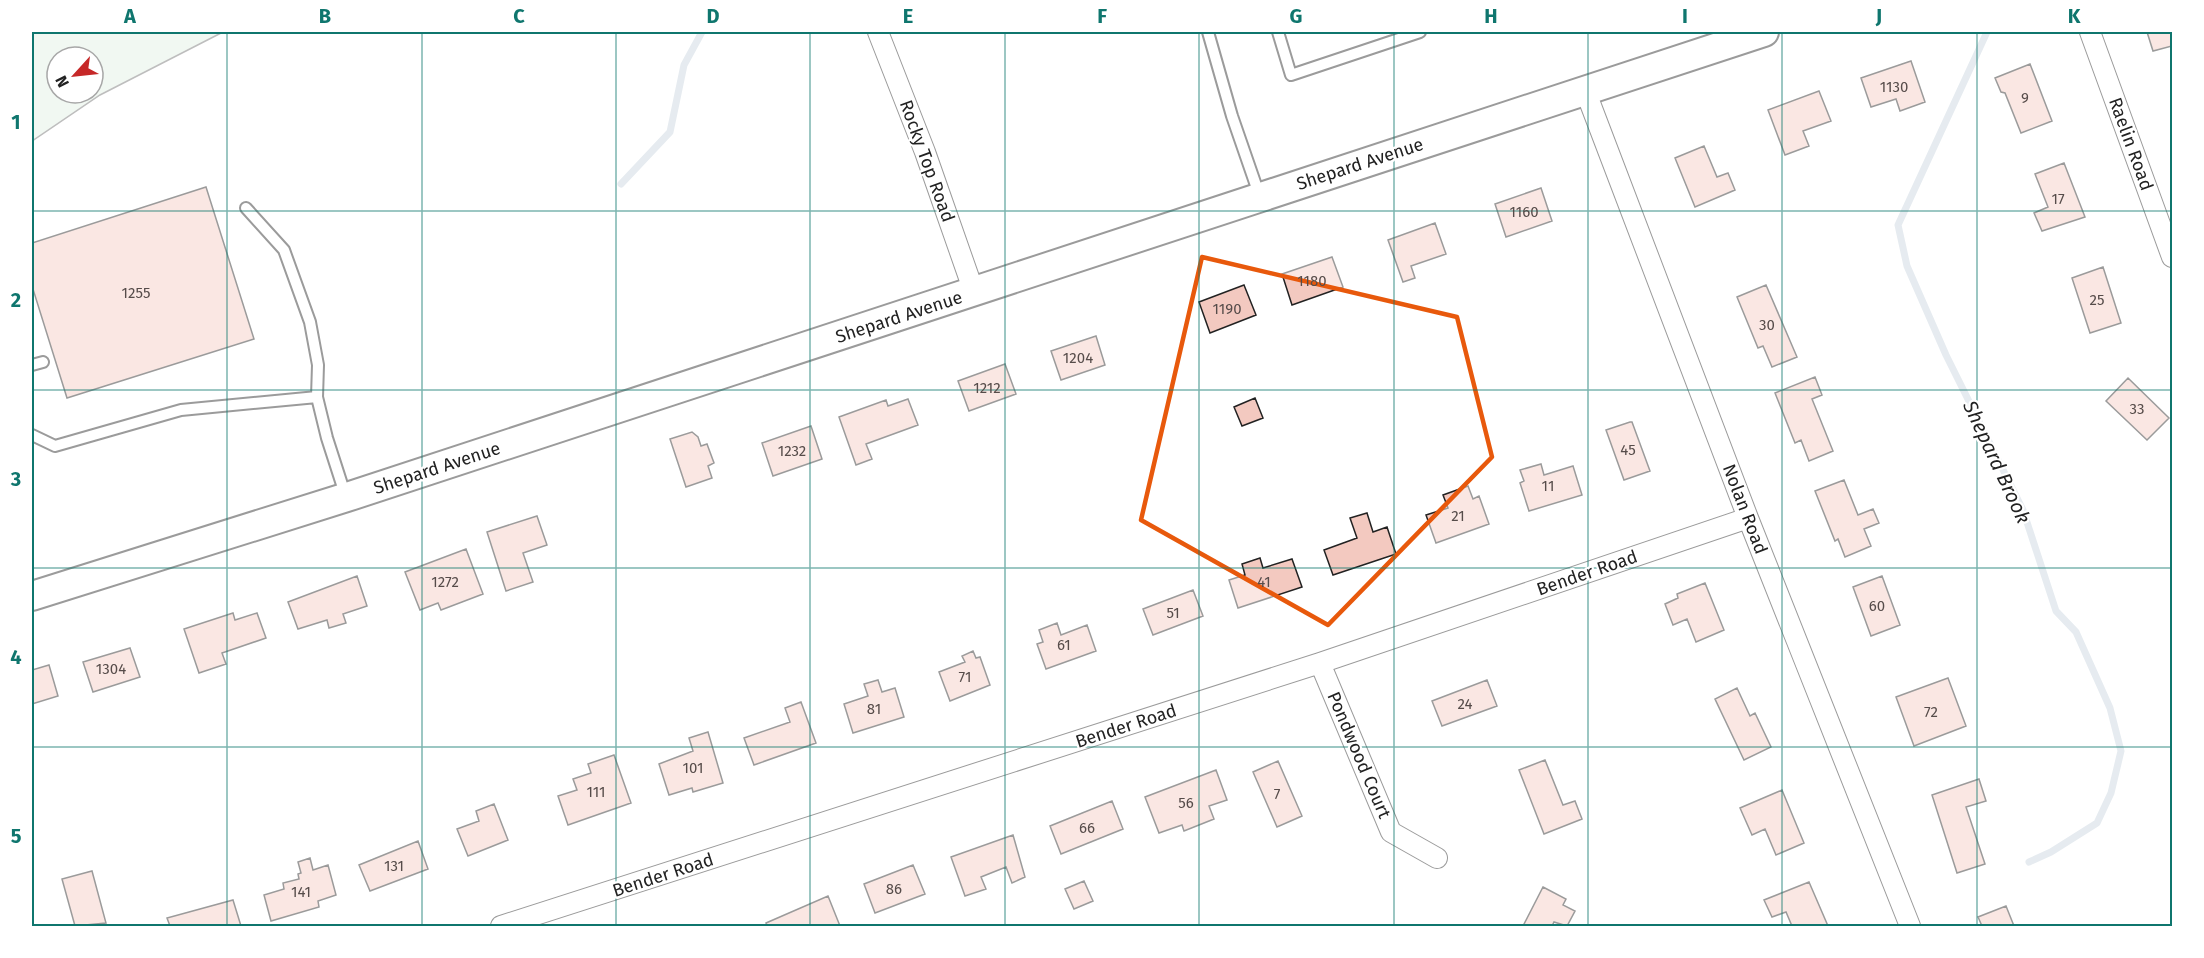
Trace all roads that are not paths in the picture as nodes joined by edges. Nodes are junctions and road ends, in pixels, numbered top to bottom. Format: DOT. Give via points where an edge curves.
graph roads {
  1 [pos="878,32"];
  2 [pos="1208,32"];
  3 [pos="1278,32"];
  4 [pos="1420,32"];
  5 [pos="1764,32"];
  6 [pos="2090,32"];
  7 [pos="1585,90"];
  8 [pos="1260,197"];
  9 [pos="246,208"];
  10 [pos="2172,257"];
  11 [pos="974,292"];
  12 [pos="43,362"];
  13 [pos="32,365"];
  14 [pos="317,397"];
  15 [pos="32,435"];
  16 [pos="346,497"];
  17 [pos="1748,518"];
  18 [pos="32,596"];
  19 [pos="1320,663"];
  20 [pos="1437,858"];
  21 [pos="501,927"];
  22 [pos="1910,927"];
  1 -- 11 [label="street, Rocky Top Road"];
  2 -- 8 [label="lane"];
  3 -- 4 [label="lane" via="1291,75"];
  5 -- 7 [label="main road, Shepard Avenue"];
  6 -- 10 [label="street, Raelin Road"];
  7 -- 8 [label="main road, Shepard Avenue"];
  7 -- 17 [label="street, Nolan Road"];
  8 -- 11 [label="main road, Shepard Avenue"];
  9 -- 14 [label="lane" via="284,250 310,322 318,365"];
  11 -- 16 [label="main road, Shepard Avenue"];
  12 -- 13 [label="lane"];
  14 -- 15 [label="lane" via="181,410 55,446"];
  14 -- 16 [label="lane"];
  16 -- 18 [label="main road, Shepard Avenue"];
  17 -- 19 [label="street, Bender Road"];
  17 -- 22 [label="street, Nolan Road"];
  19 -- 20 [label="street, Pondwood Court" via="1391,832"];
  19 -- 21 [label="street, Bender Road"];
}
